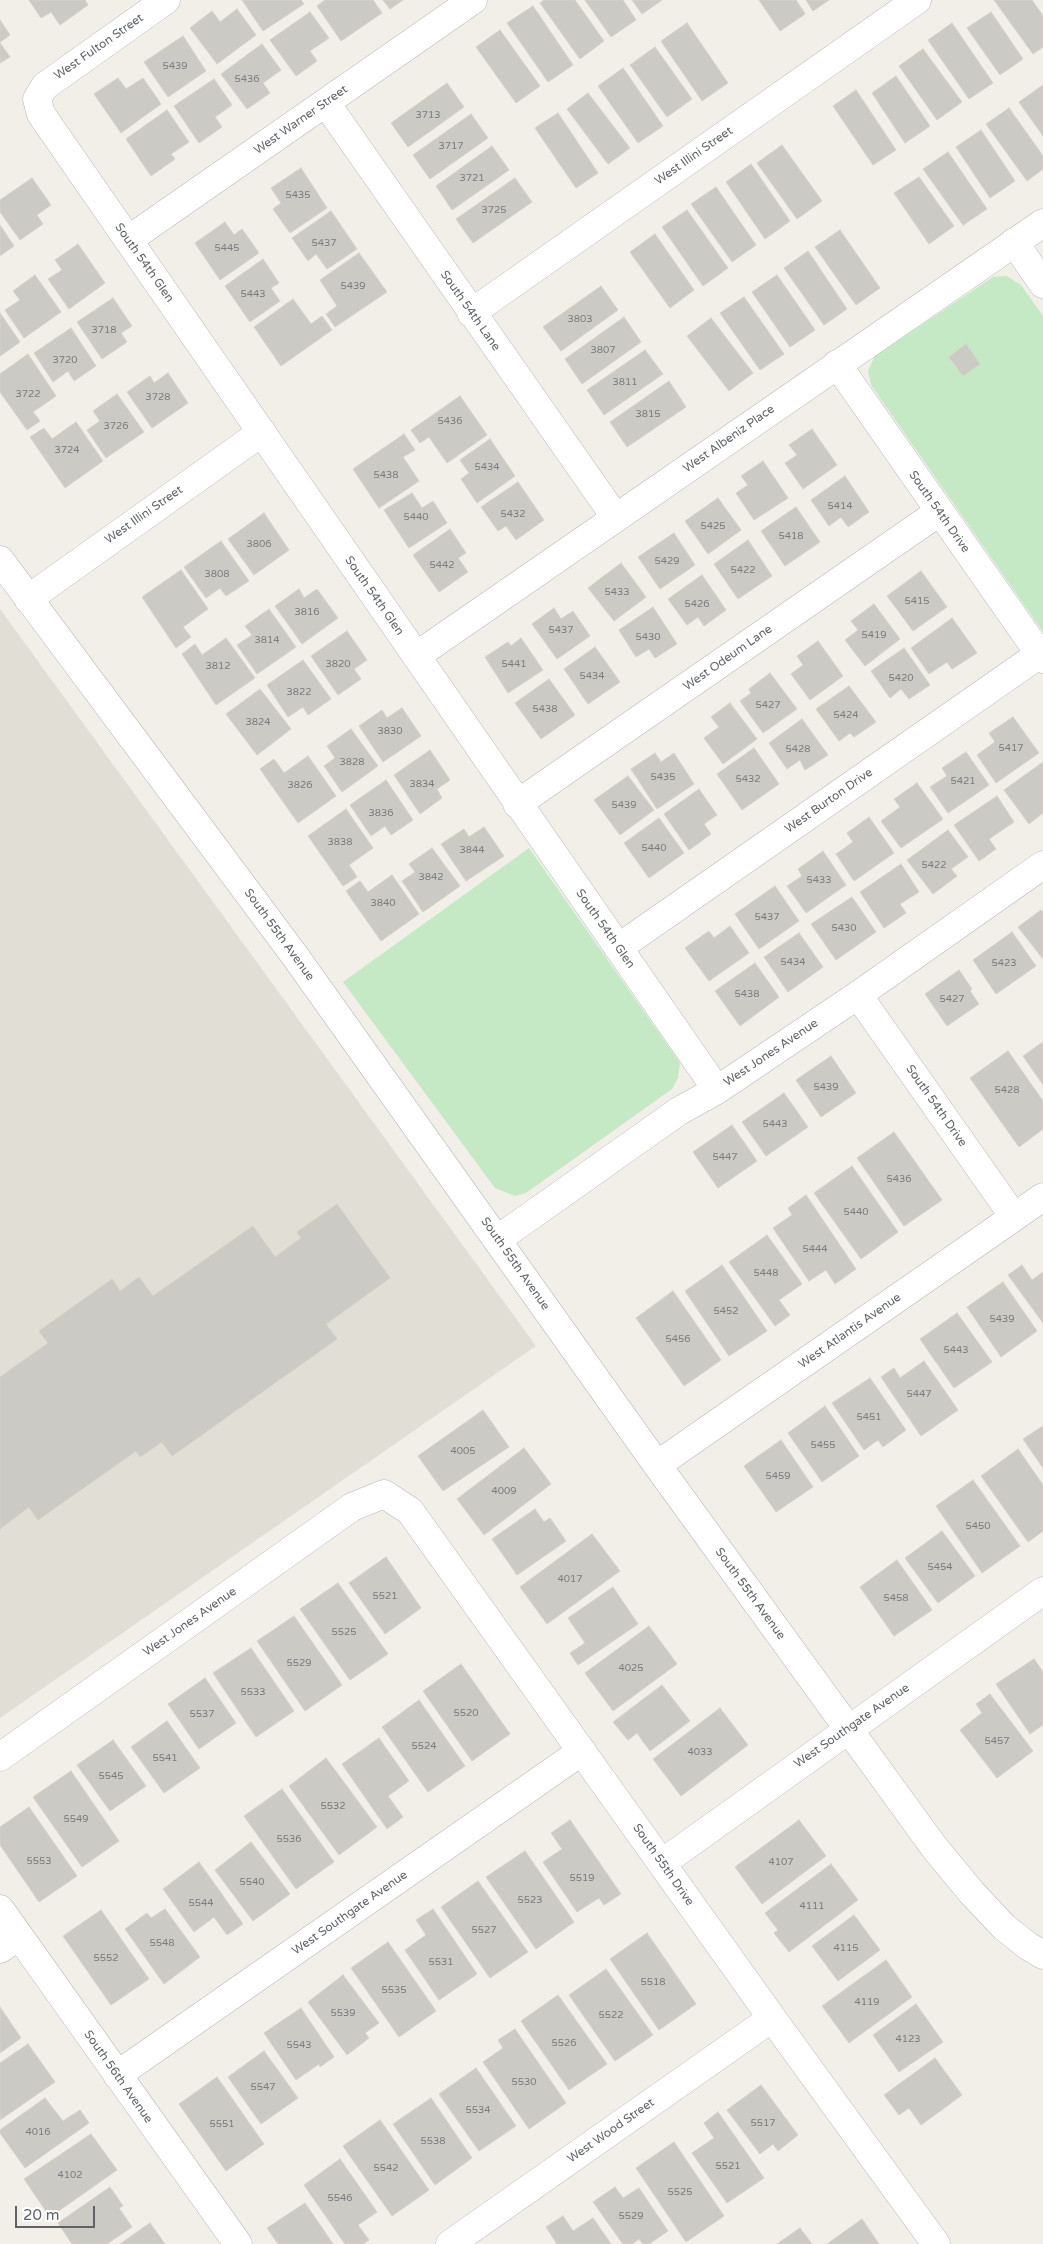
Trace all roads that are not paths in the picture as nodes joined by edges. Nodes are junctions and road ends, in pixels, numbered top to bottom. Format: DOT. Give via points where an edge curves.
graph roads {
  1 [pos="166,0"];
  2 [pos="473,0"];
  3 [pos="917,0"];
  4 [pos="37,99"];
  5 [pos="326,103"];
  6 [pos="1043,222"];
  7 [pos="128,240"];
  8 [pos="1014,242"];
  9 [pos="1043,284"];
  10 [pos="471,313"];
  11 [pos="837,364"];
  12 [pos="262,432"];
  13 [pos="938,512"];
  14 [pos="616,518"];
  15 [pos="0,560"];
  16 [pos="28,599"];
  17 [pos="416,656"];
  18 [pos="1042,657"];
  19 [pos="518,804"];
  20 [pos="1043,865"];
  21 [pos="618,948"];
  22 [pos="858,995"];
  23 [pos="717,1090"];
  24 [pos="1043,1197"];
  25 [pos="1014,1217"];
  26 [pos="498,1239"];
  27 [pos="657,1465"];
  28 [pos="384,1494"];
  29 [pos="1043,1591"];
  30 [pos="848,1729"];
  31 [pos="582,1751"];
  32 [pos="0,1757"];
  33 [pos="662,1863"];
  34 [pos="0,1909"];
  35 [pos="9,1942"];
  36 [pos="1043,1955"];
  37 [pos="772,2018"];
  38 [pos="117,2076"];
  39 [pos="238,2244"];
  40 [pos="450,2244"];
  41 [pos="936,2244"];
  1 -- 4 [label="street, West Fulton Street" via="58,74"];
  2 -- 5 [label="street, West Warner Street"];
  3 -- 10 [label="street, West Illini Street"];
  4 -- 7 [label="street, South 54th Glen" via="41,114"];
  5 -- 7 [label="street, West Warner Street"];
  5 -- 10 [label="street, South 54th Lane"];
  6 -- 8 [label="street, West Albeniz Place"];
  7 -- 12 [label="street, South 54th Glen"];
  8 -- 9 [label="street"];
  8 -- 11 [label="street, West Albeniz Place"];
  10 -- 14 [label="street, South 54th Lane"];
  11 -- 13 [label="street, South 54th Drive"];
  11 -- 14 [label="street, West Albeniz Place"];
  12 -- 16 [label="street, West Illini Street"];
  12 -- 17 [label="street, South 54th Glen"];
  13 -- 18 [label="street, South 54th Drive"];
  13 -- 19 [label="street, West Odeum Lane"];
  14 -- 17 [label="street, West Albeniz Place"];
  15 -- 16 [label="street, South 55th Avenue"];
  16 -- 26 [label="street, South 55th Avenue" via="295,956"];
  17 -- 19 [label="street, South 54th Glen"];
  18 -- 21 [label="street, West Burton Drive"];
  19 -- 21 [label="street, South 54th Glen"];
  20 -- 22 [label="street, West Jones Avenue"];
  21 -- 23 [label="street, South 54th Glen"];
  22 -- 23 [label="street, West Jones Avenue"];
  22 -- 25 [label="street, South 54th Drive"];
  23 -- 26 [label="street, West Jones Avenue" via="679,1111"];
  24 -- 25 [label="street, West Atlantis Avenue"];
  25 -- 27 [label="street, West Atlantis Avenue"];
  26 -- 27 [label="street, South 55th Avenue"];
  27 -- 30 [label="street, South 55th Avenue"];
  28 -- 31 [label="street, South 55th Drive" via="410,1511"];
  28 -- 32 [label="street, West Jones Avenue" via="352,1507"];
  29 -- 30 [label="street, West Southgate Avenue"];
  30 -- 33 [label="street, West Southgate Avenue"];
  30 -- 36 [label="street, South 55th Avenue" via="934,1847 972,1893 1004,1927"];
  31 -- 33 [label="street, South 55th Drive"];
  31 -- 38 [label="street, West Southgate Avenue"];
  33 -- 37 [label="street, South 55th Drive"];
  34 -- 35 [label="street, South 56th Avenue"];
  35 -- 38 [label="street, South 56th Avenue"];
  37 -- 40 [label="street, West Wood Street"];
  37 -- 41 [label="street, South 55th Drive"];
  38 -- 39 [label="street, South 56th Avenue"];
}
